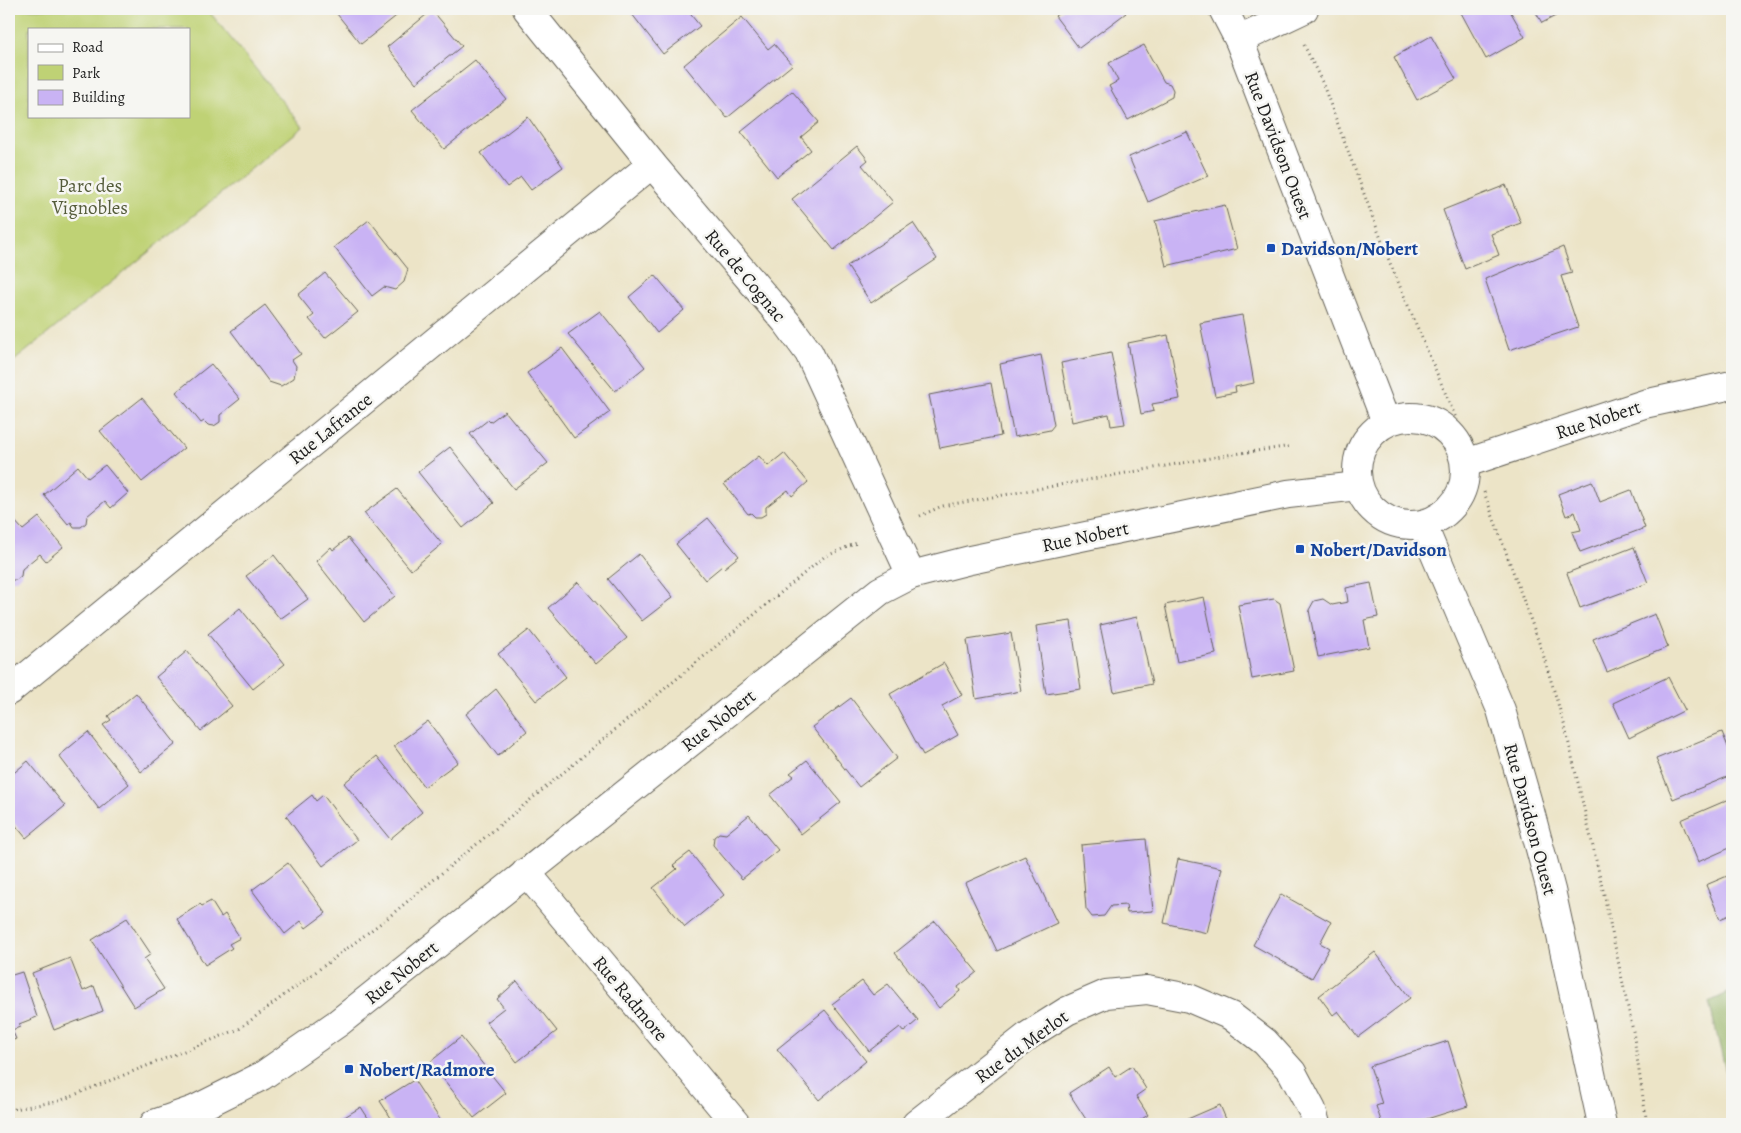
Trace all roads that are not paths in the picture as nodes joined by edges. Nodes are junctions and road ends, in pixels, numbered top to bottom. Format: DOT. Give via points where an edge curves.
graph roads {
  1 [pos="527,9"];
  2 [pos="1223,9"];
  3 [pos="1297,12"];
  4 [pos="1239,40"];
  5 [pos="652,164"];
  6 [pos="1732,385"];
  7 [pos="1386,422"];
  8 [pos="1466,463"];
  9 [pos="1358,486"];
  10 [pos="1423,526"];
  11 [pos="911,575"];
  12 [pos="9,691"];
  13 [pos="526,872"];
  14 [pos="154,1124"];
  15 [pos="736,1124"];
  16 [pos="916,1124"];
  17 [pos="1316,1124"];
  18 [pos="1602,1124"];
  1 -- 5 [label="street, Rue de Cognac"];
  2 -- 4 [label="street, Rue Davidson Ouest"];
  3 -- 4 [label="street"];
  4 -- 7 [label="street, Rue Davidson Ouest"];
  5 -- 11 [label="street, Rue de Cognac" via="809,353"];
  5 -- 12 [label="street, Rue Lafrance"];
  6 -- 8 [label="street, Rue Nobert" via="1644,404"];
  7 -- 8 [label="street" via="1412,416 1437,423 1456,441"];
  7 -- 9 [label="street" via="1366,440 1357,464"];
  8 -- 10 [label="street" via="1462,492 1446,514"];
  9 -- 10 [label="street" via="1374,512 1397,525"];
  9 -- 11 [label="street, Rue Nobert" via="1288,494"];
  10 -- 18 [label="street, Rue Davidson Ouest" via="1504,719 1551,890"];
  11 -- 13 [label="street, Rue Nobert" via="880,591"];
  13 -- 14 [label="street, Rue Nobert" via="338,1023 262,1076 194,1110"];
  13 -- 15 [label="street, Rue Radmore"];
  16 -- 17 [label="street, Rue du Merlot" via="1029,1035 1067,1011 1106,994 1147,990 1189,998 1231,1016 1265,1042 1292,1072"];
}
